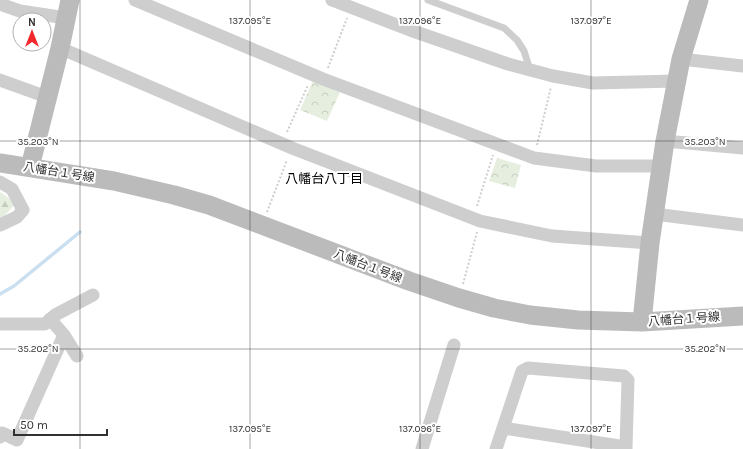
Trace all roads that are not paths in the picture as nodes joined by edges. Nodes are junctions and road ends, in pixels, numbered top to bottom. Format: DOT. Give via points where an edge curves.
graph roads {
  1 [pos="135,0"];
  2 [pos="332,0"];
  3 [pos="428,0"];
  4 [pos="695,1"];
  5 [pos="0,4"];
  6 [pos="68,9"];
  7 [pos="60,48"];
  8 [pos="681,58"];
  9 [pos="743,66"];
  10 [pos="530,70"];
  11 [pos="0,80"];
  12 [pos="676,81"];
  13 [pos="47,97"];
  14 [pos="665,141"];
  15 [pos="743,148"];
  16 [pos="0,163"];
  17 [pos="661,166"];
  18 [pos="30,167"];
  19 [pos="0,182"];
  20 [pos="654,214"];
  21 [pos="0,225"];
  22 [pos="743,225"];
  23 [pos="650,243"];
  24 [pos="92,295"];
  25 [pos="743,316"];
  26 [pos="50,319"];
  27 [pos="642,322"];
  28 [pos="0,324"];
  29 [pos="64,335"];
  30 [pos="454,345"];
  31 [pos="77,356"];
  32 [pos="502,428"];
  33 [pos="0,437"];
  34 [pos="562,443"];
  35 [pos="626,448"];
  36 [pos="422,449"];
  37 [pos="496,449"];
  1 -- 17 [label="street" via="318,77 534,158 596,166"];
  2 -- 10 [label="street" via="438,40"];
  3 -- 10 [label="lane" via="504,28 524,51"];
  4 -- 8 [label="street"];
  5 -- 6 [label="street" via="20,11"];
  6 -- 7 [label="street"];
  7 -- 13 [label="street"];
  7 -- 23 [label="street" via="287,145 476,220 552,236"];
  8 -- 9 [label="street"];
  8 -- 12 [label="street"];
  10 -- 12 [label="street" via="593,83"];
  11 -- 13 [label="street"];
  12 -- 14 [label="street"];
  13 -- 18 [label="street"];
  14 -- 15 [label="street"];
  14 -- 17 [label="street"];
  16 -- 18 [label="street, 八幡台１号線"];
  17 -- 20 [label="street"];
  18 -- 27 [label="street, 八幡台１号線" via="114,181 209,205 409,281 494,308 578,320"];
  19 -- 21 [label="street" via="12,189 23,210 17,217"];
  20 -- 22 [label="street"];
  20 -- 23 [label="street"];
  23 -- 27 [label="street"];
  24 -- 26 [label="street"];
  25 -- 27 [label="street, 八幡台１号線"];
  26 -- 28 [label="street" via="45,324"];
  26 -- 29 [label="street"];
  29 -- 31 [label="street"];
  29 -- 33 [label="street" via="17,440 2,433"];
  30 -- 36 [label="street"];
  32 -- 34 [label="street"];
  32 -- 35 [label="street" via="522,371 528,368 624,376 628,380"];
  32 -- 37 [label="street"];
  34 -- 35 [label="street"];
}
